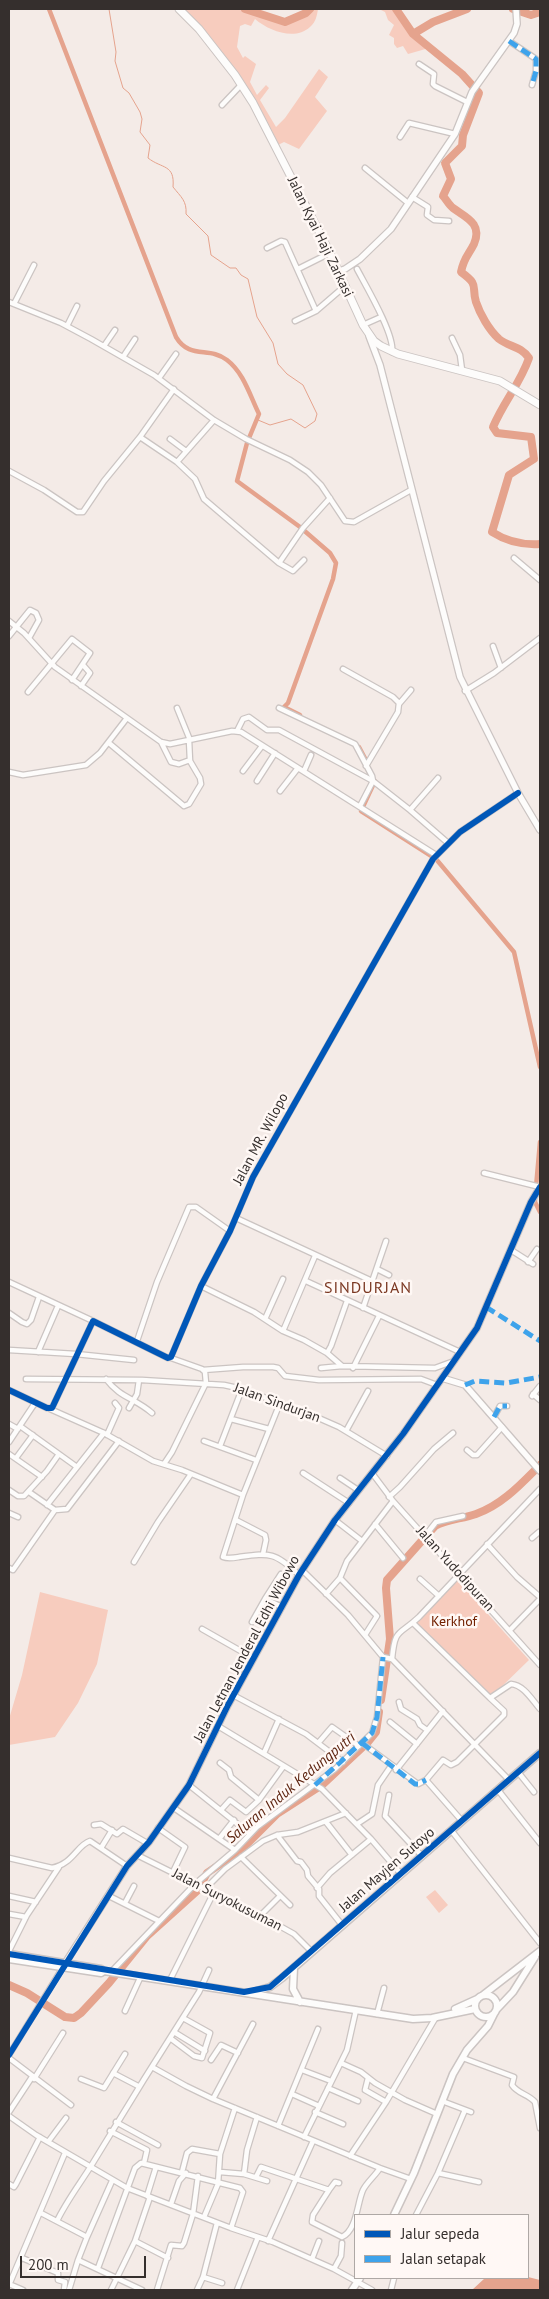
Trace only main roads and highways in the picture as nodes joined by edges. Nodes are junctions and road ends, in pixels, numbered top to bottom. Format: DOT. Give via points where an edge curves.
graph roads {
  1 [pos="180,9"];
  2 [pos="540,405"];
  3 [pos="540,1753"];
  4 [pos="539,1952"];
  5 [pos="9,1953"];
  6 [pos="9,1959"];
  7 [pos="64,1965"];
  8 [pos="294,1968"];
  9 [pos="244,1992"];
  10 [pos="480,1997"];
  11 [pos="300,2002"];
  12 [pos="474,2009"];
  13 [pos="496,2011"];
  14 [pos="440,2016"];
  15 [pos="480,2016"];
  16 [pos="477,2037"];
  17 [pos="394,2214"];
  18 [pos="359,2279"];
  19 [pos="352,2290"];
  1 -- 2 [label="main road, Jalan Kyai Haji Zarkasi" via="241,84 271,135 365,329 380,346 500,381"];
  3 -- 8 [label="main road, Jalan Mayjen Sutoyo"];
  4 -- 10 [label="main road"];
  4 -- 13 [label="main road" via="513,1992"];
  5 -- 7 [label="main road"];
  6 -- 7 [label="main road"];
  7 -- 9 [label="main road" via="101,1968"];
  8 -- 9 [label="main road, Jalan Mayjen Sutoyo" via="270,1987"];
  8 -- 11 [label="main road" via="293,1989"];
  9 -- 11 [label="main road"];
  10 -- 12 [label="main road"];
  10 -- 13 [label="main road" via="494,1998"];
  10 -- 14 [label="main road"];
  11 -- 14 [label="main road" via="414,2019"];
  12 -- 14 [label="main road"];
  12 -- 15 [label="main road"];
  13 -- 15 [label="main road" via="488,2017"];
  13 -- 16 [label="main road"];
  15 -- 16 [label="main road" via="482,2022"];
  16 -- 17 [label="main road" via="453,2074"];
  18 -- 19 [label="main road"];
}
